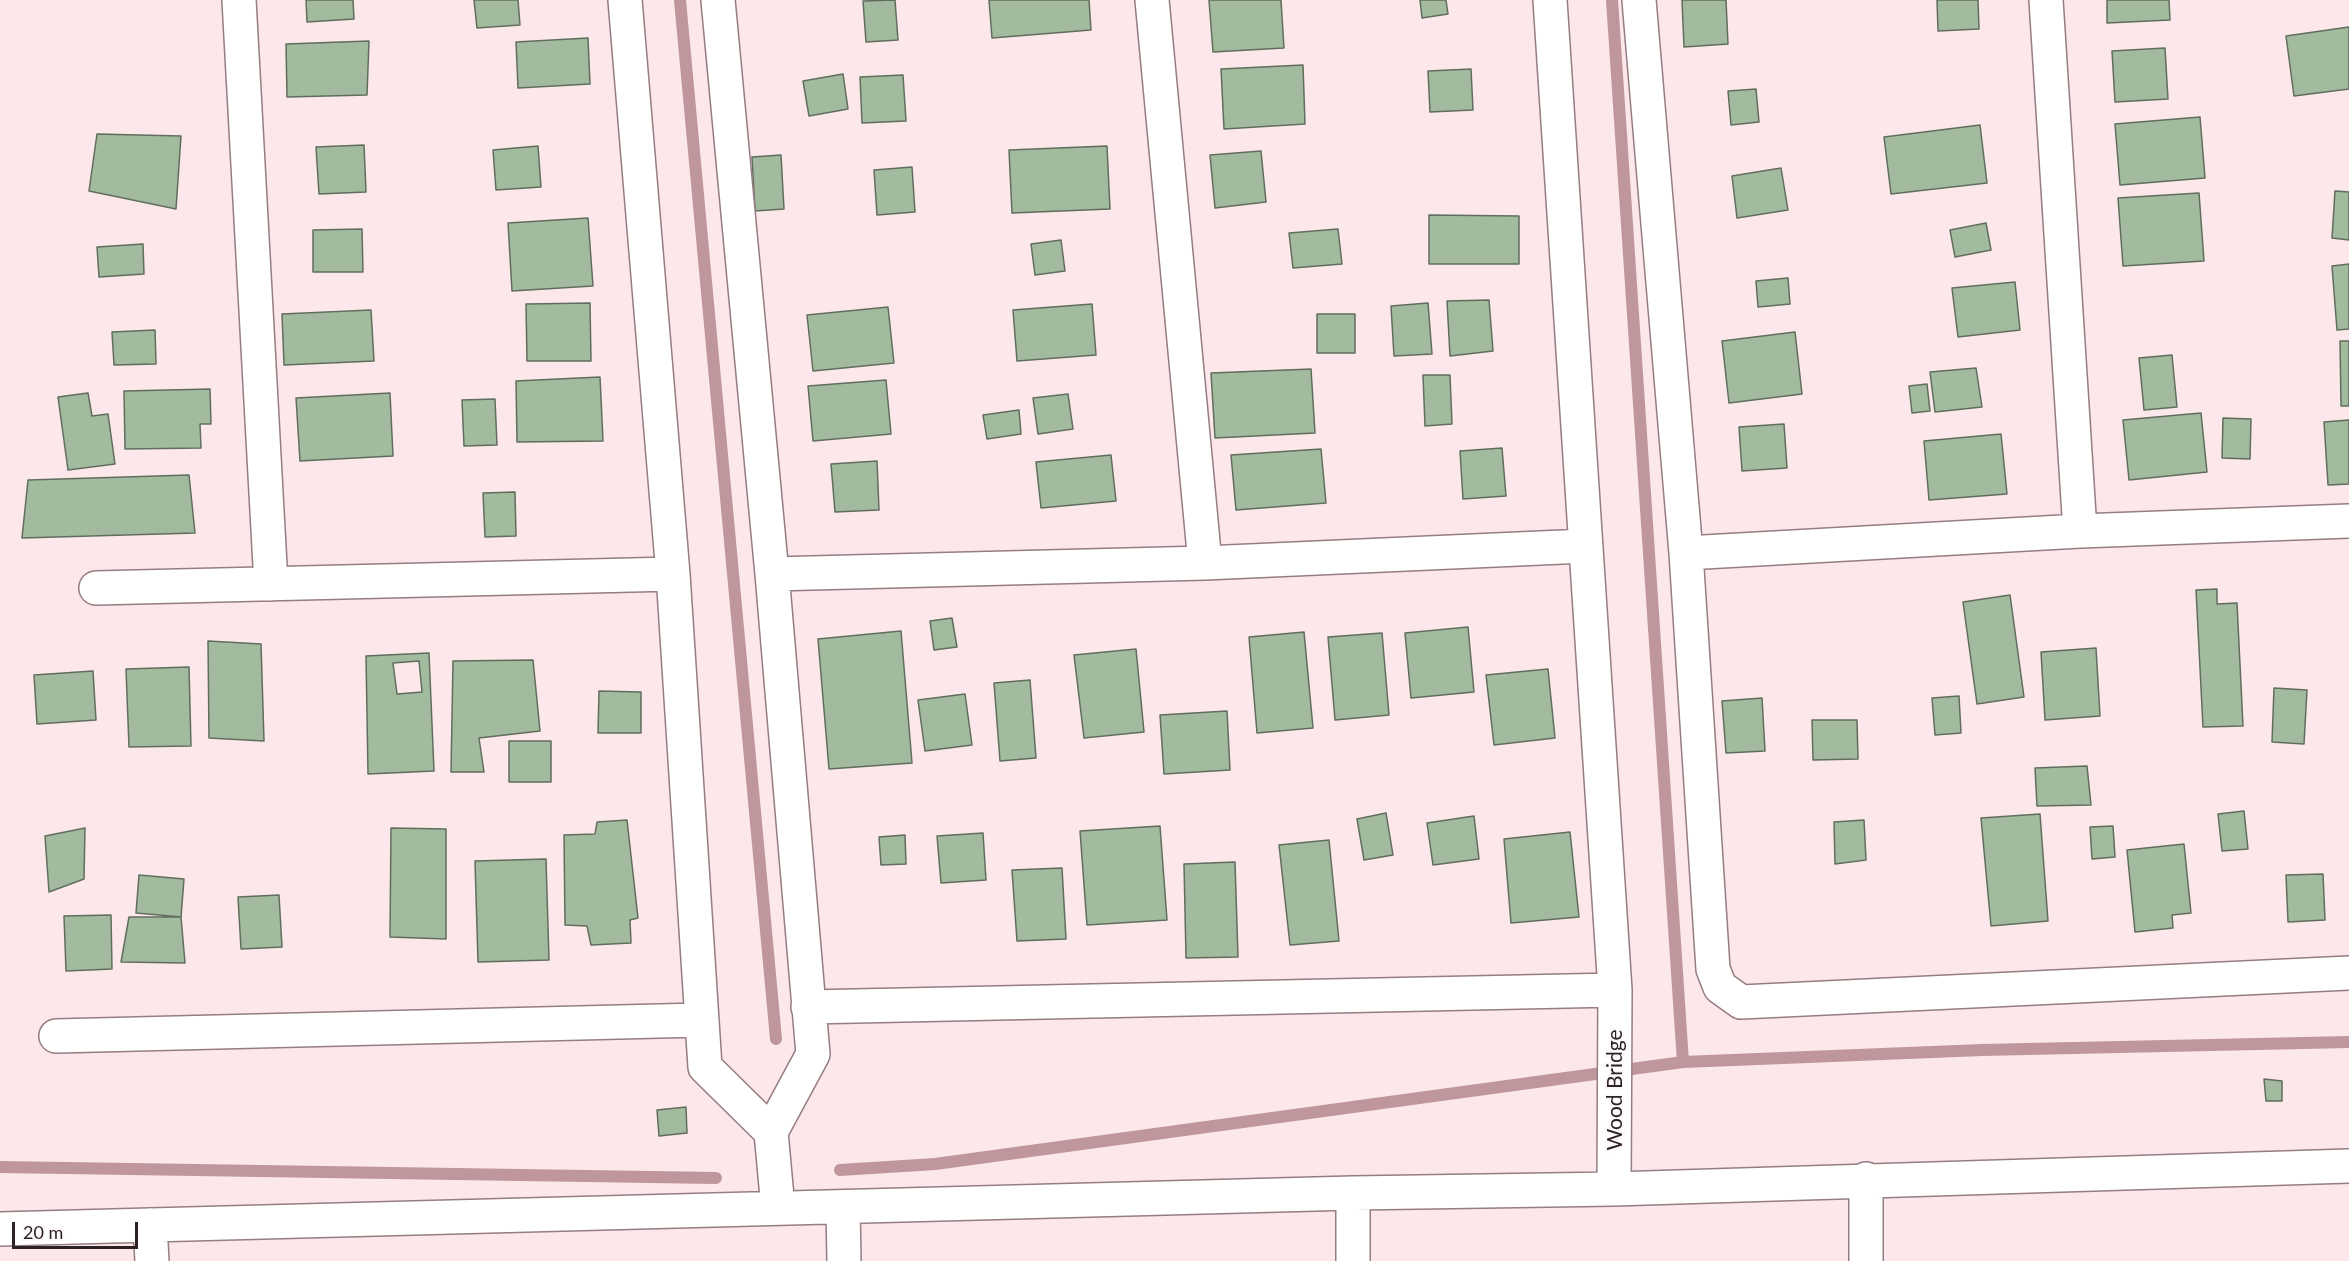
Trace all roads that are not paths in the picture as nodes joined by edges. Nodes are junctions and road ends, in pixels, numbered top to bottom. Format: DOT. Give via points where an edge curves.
graph roads {
  1 [pos="239,0"];
  2 [pos="625,0"];
  3 [pos="717,0"];
  4 [pos="1152,0"];
  5 [pos="1550,0"];
  6 [pos="1639,0"];
  7 [pos="2046,0"];
  8 [pos="2349,521"];
  9 [pos="2080,531"];
  10 [pos="1585,546"];
  11 [pos="1686,553"];
  12 [pos="1205,563"];
  13 [pos="673,574"];
  14 [pos="772,574"];
  15 [pos="271,584"];
  16 [pos="96,588"];
  17 [pos="2349,973"];
  18 [pos="1615,990"];
  19 [pos="808,1007"];
  20 [pos="700,1020"];
  21 [pos="56,1036"];
  22 [pos="771,1132"];
  23 [pos="2349,1166"];
  24 [pos="1615,1177"];
  25 [pos="1866,1179"];
  26 [pos="1353,1193"];
  27 [pos="843,1207"];
  28 [pos="778,1208"];
  29 [pos="150,1225"];
  30 [pos="0,1229"];
  31 [pos="152,1261"];
  32 [pos="844,1261"];
  33 [pos="1353,1261"];
  34 [pos="1866,1261"];
  1 -- 15 [label="street"];
  2 -- 13 [label="street"];
  3 -- 14 [label="street"];
  4 -- 12 [label="street"];
  5 -- 10 [label="street, Wood Bridge"];
  6 -- 11 [label="street"];
  7 -- 9 [label="street"];
  8 -- 9 [label="street"];
  9 -- 11 [label="street"];
  10 -- 12 [label="street"];
  10 -- 18 [label="street, Wood Bridge"];
  11 -- 17 [label="street" via="1713,969 1720,987 1742,1002"];
  12 -- 14 [label="street"];
  13 -- 15 [label="street"];
  13 -- 20 [label="street"];
  14 -- 19 [label="street"];
  15 -- 16 [label="street"];
  18 -- 19 [label="street"];
  18 -- 24 [label="street, Wood Bridge"];
  19 -- 22 [label="street" via="813,1054"];
  20 -- 21 [label="street"];
  20 -- 22 [label="street" via="705,1067"];
  22 -- 28 [label="street"];
  23 -- 25 [label="street"];
  24 -- 25 [label="street"];
  24 -- 26 [label="street"];
  25 -- 34 [label="street"];
  26 -- 27 [label="street"];
  26 -- 33 [label="street"];
  27 -- 28 [label="street"];
  27 -- 32 [label="street"];
  28 -- 29 [label="street"];
  29 -- 30 [label="street"];
  29 -- 31 [label="street"];
}
